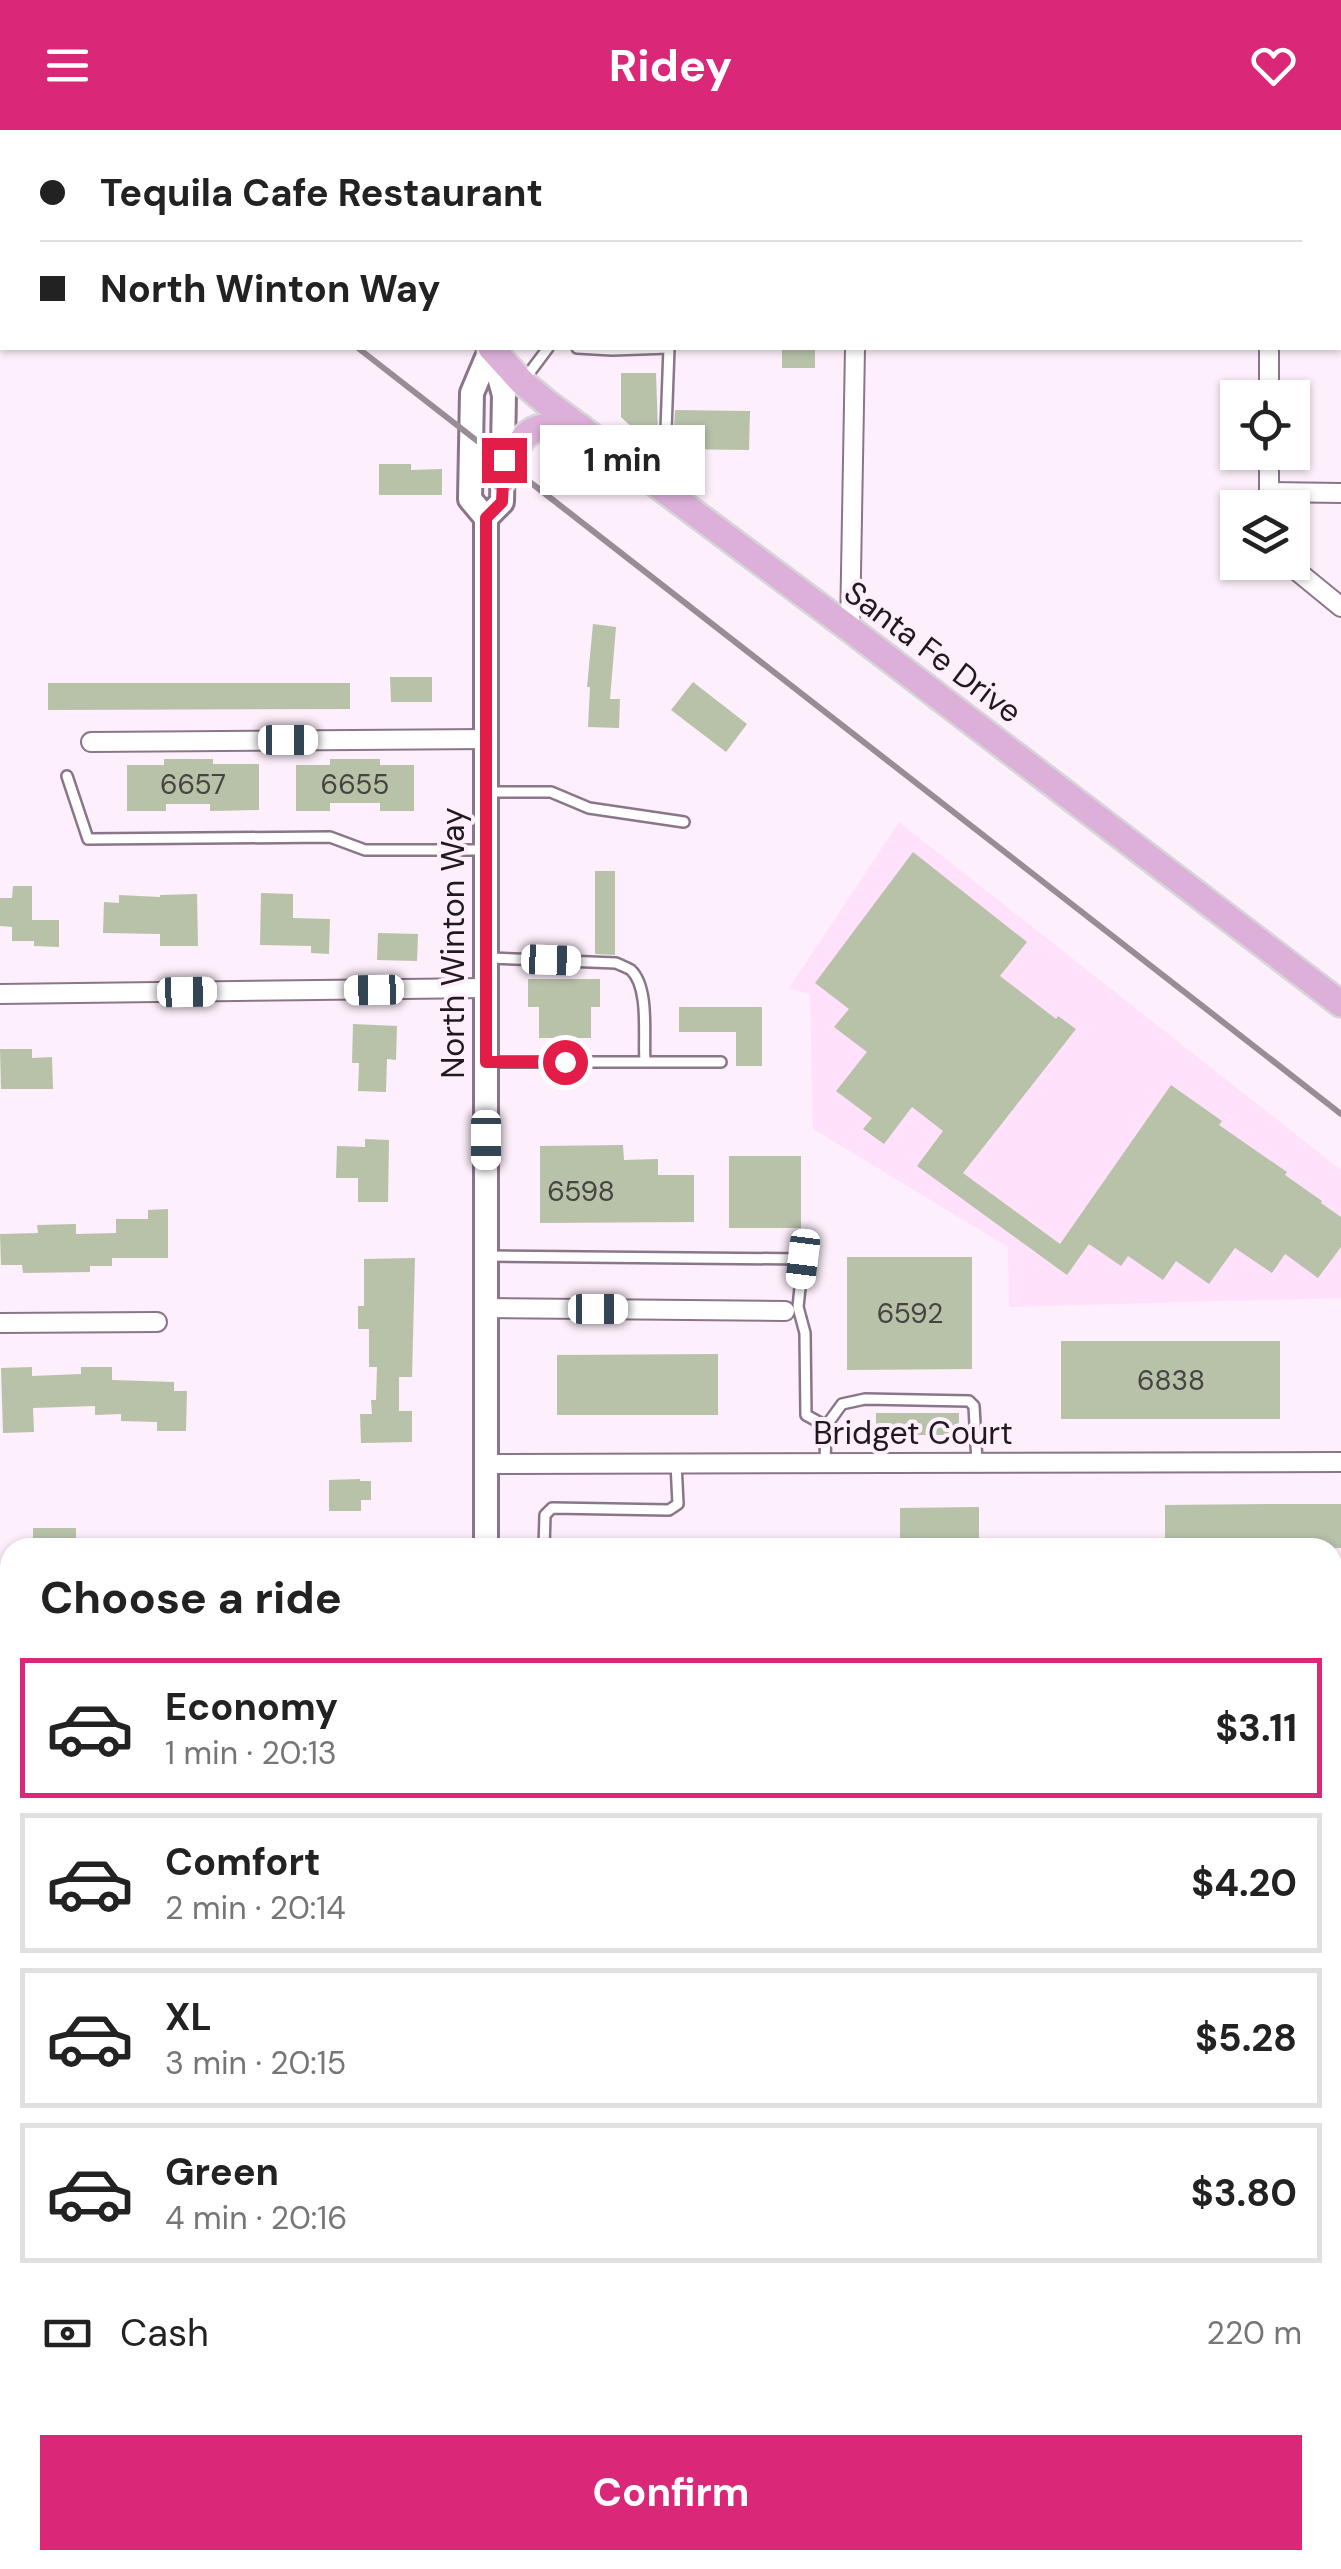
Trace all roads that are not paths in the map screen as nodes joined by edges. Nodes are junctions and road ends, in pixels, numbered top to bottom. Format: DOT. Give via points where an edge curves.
graph roads {
  1 [pos="490,350"];
  2 [pos="492,350"];
  3 [pos="493,350"];
  4 [pos="546,350"];
  5 [pos="668,350"];
  6 [pos="856,350"];
  7 [pos="1269,350"];
  8 [pos="1269,380"];
  9 [pos="522,382"];
  10 [pos="580,427"];
  11 [pos="503,480"];
  12 [pos="664,491"];
  13 [pos="1341,494"];
  14 [pos="1310,497"];
  15 [pos="486,518"];
  16 [pos="1308,580"];
  17 [pos="1341,607"];
  18 [pos="850,629"];
  19 [pos="486,739"];
  20 [pos="91,742"];
  21 [pos="67,776"];
  22 [pos="486,792"];
  23 [pos="684,822"];
  24 [pos="486,850"];
  25 [pos="486,958"];
  26 [pos="486,988"];
  27 [pos="0,994"];
  28 [pos="1341,1004"];
  29 [pos="486,1062"];
  30 [pos="645,1062"];
  31 [pos="721,1062"];
  32 [pos="486,1256"];
  33 [pos="486,1308"];
  34 [pos="792,1309"];
  35 [pos="157,1322"];
  36 [pos="0,1323"];
  37 [pos="826,1426"];
  38 [pos="1341,1462"];
  39 [pos="825,1463"];
  40 [pos="977,1463"];
  41 [pos="486,1464"];
  42 [pos="676,1464"];
  43 [pos="486,1538"];
  44 [pos="544,1538"];
  1 -- 15 [label="main road, North Winton Way" via="472,393 470,499"];
  2 -- 11 [label="main road, North Winton Way" via="504,395"];
  3 -- 9 [label="main road, Santa Fe Drive"];
  4 -- 9 [label="lane"];
  5 -- 12 [label="lane"];
  6 -- 18 [label="street"];
  7 -- 8 [label="street"];
  9 -- 10 [label="main road, Santa Fe Drive"];
  10 -- 11 [label="main road" via="530,430"];
  10 -- 12 [label="main road, Santa Fe Drive"];
  11 -- 15 [label="main road, North Winton Way" via="502,502"];
  12 -- 18 [label="main road, Santa Fe Drive"];
  13 -- 14 [label="street"];
  15 -- 19 [label="main road, North Winton Way"];
  16 -- 17 [label="street"];
  18 -- 28 [label="main road, Santa Fe Drive"];
  19 -- 20 [label="street"];
  19 -- 22 [label="main road, North Winton Way"];
  21 -- 24 [label="lane" via="88,839 330,837 364,850"];
  22 -- 23 [label="lane" via="551,792 589,808"];
  22 -- 24 [label="main road, North Winton Way"];
  24 -- 25 [label="main road, North Winton Way"];
  25 -- 26 [label="main road, North Winton Way"];
  25 -- 30 [label="lane" via="616,963 631,970 640,985"];
  26 -- 27 [label="street"];
  26 -- 29 [label="main road, North Winton Way"];
  29 -- 30 [label="lane"];
  29 -- 32 [label="main road, North Winton Way"];
  30 -- 31 [label="lane"];
  32 -- 33 [label="main road, North Winton Way"];
  32 -- 34 [label="lane" via="803,1259"];
  33 -- 34 [label="street"];
  33 -- 41 [label="main road, North Winton Way"];
  34 -- 37 [label="lane" via="805,1333 806,1415"];
  35 -- 36 [label="street"];
  37 -- 39 [label="lane"];
  37 -- 40 [label="lane" via="842,1404 865,1399 969,1401"];
  38 -- 40 [label="street, Bridget Court"];
  39 -- 40 [label="street, Bridget Court"];
  39 -- 42 [label="street, Bridget Court"];
  41 -- 42 [label="street, Bridget Court"];
  41 -- 43 [label="main road, North Winton Way"];
  42 -- 44 [label="lane" via="678,1504 669,1510 552,1508 544,1515"];
}
